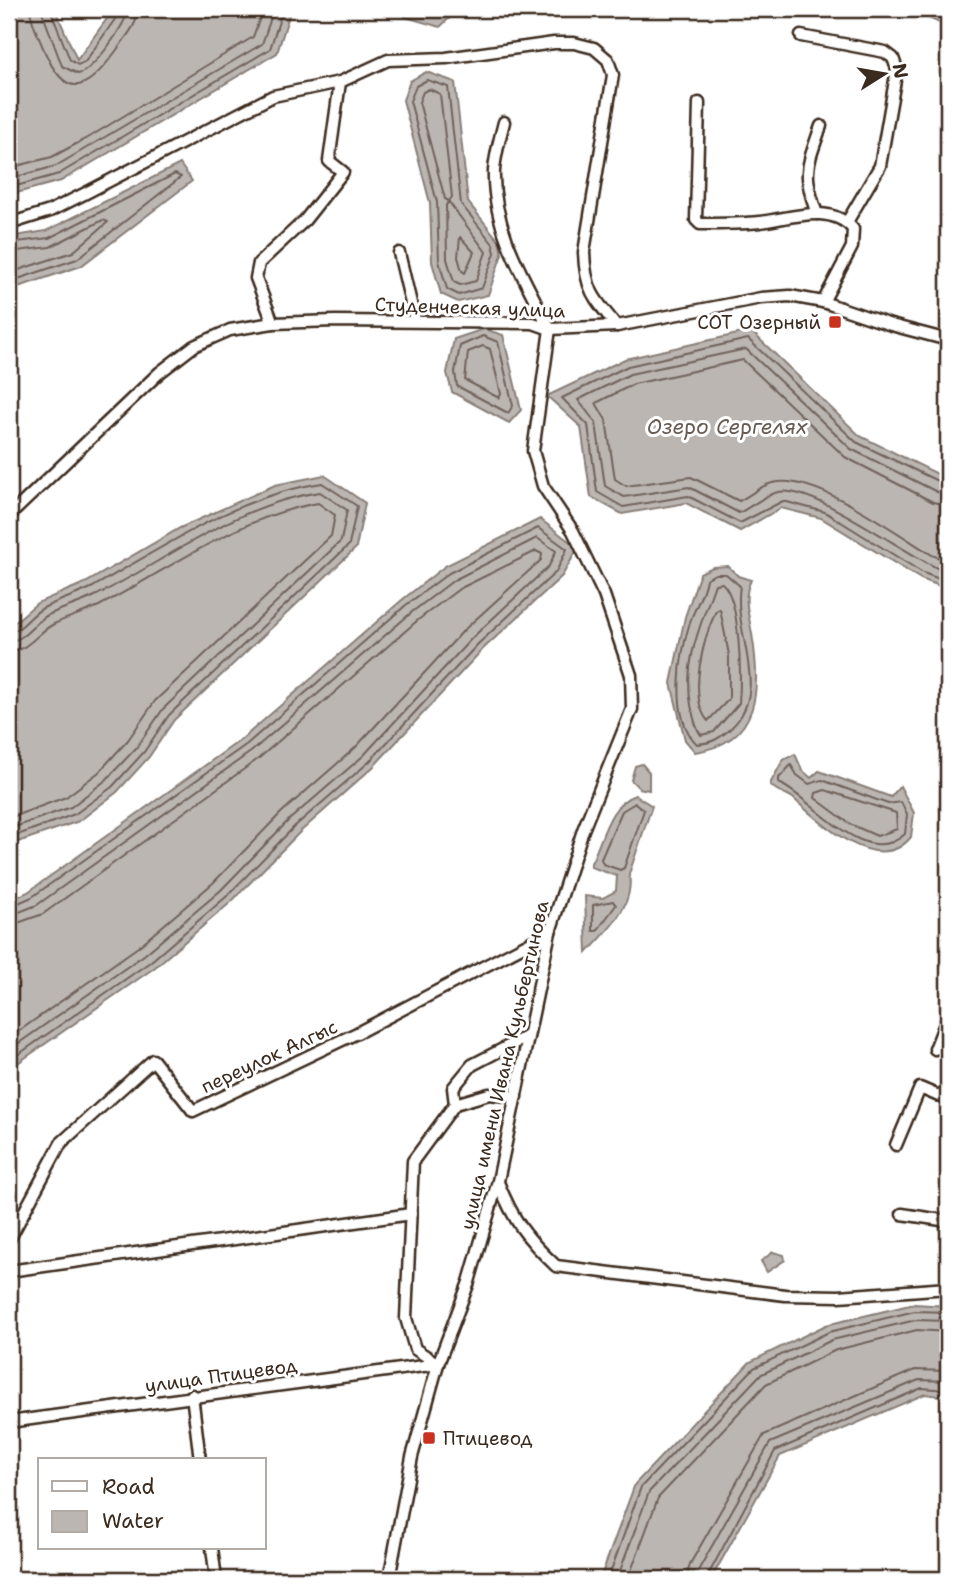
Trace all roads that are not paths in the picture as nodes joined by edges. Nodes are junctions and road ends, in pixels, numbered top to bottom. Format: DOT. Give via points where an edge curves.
graph roads {
  1 [pos="801,36"];
  2 [pos="340,82"];
  3 [pos="699,103"];
  4 [pos="503,122"];
  5 [pos="821,126"];
  6 [pos="817,214"];
  7 [pos="847,222"];
  8 [pos="9,223"];
  9 [pos="399,253"];
  10 [pos="824,302"];
  11 [pos="415,320"];
  12 [pos="273,323"];
  13 [pos="617,326"];
  14 [pos="550,329"];
  15 [pos="948,340"];
  16 [pos="9,516"];
  17 [pos="550,932"];
  18 [pos="948,1016"];
  19 [pos="528,1036"];
  20 [pos="935,1049"];
  21 [pos="516,1097"];
  22 [pos="948,1100"];
  23 [pos="455,1104"];
  24 [pos="895,1145"];
  25 [pos="498,1181"];
  26 [pos="411,1214"];
  27 [pos="902,1214"];
  28 [pos="948,1221"];
  29 [pos="9,1240"];
  30 [pos="9,1271"];
  31 [pos="948,1288"];
  32 [pos="438,1364"];
  33 [pos="192,1395"];
  34 [pos="9,1422"];
  35 [pos="200,1458"];
  36 [pos="212,1550"];
  37 [pos="216,1579"];
  38 [pos="389,1579"];
  1 -- 7 [label="street" via="886,52 897,69 880,166"];
  2 -- 8 [label="street" via="273,96 50,211"];
  2 -- 12 [label="street" via="329,161 343,173 259,264 256,278"];
  2 -- 13 [label="street" via="388,60 446,58 554,43 594,48 608,60 612,89 584,252 592,296"];
  3 -- 6 [label="street" via="695,215 700,224"];
  4 -- 14 [label="street" via="494,170 497,204 514,260"];
  5 -- 6 [label="street" via="806,170 806,186"];
  6 -- 7 [label="street"];
  7 -- 10 [label="street" via="853,229 852,247"];
  9 -- 11 [label="street"];
  10 -- 13 [label="street, Студенческая улица" via="790,296 761,298"];
  10 -- 15 [label="street, Студенческая улица"];
  11 -- 12 [label="street, Студенческая улица"];
  11 -- 14 [label="street, Студенческая улица" via="533,323"];
  12 -- 16 [label="street, Студенческая улица" via="230,330 194,346 159,373"];
  13 -- 14 [label="street, Студенческая улица"];
  14 -- 17 [label="street, улица имени Ивана Кульбертинова" via="533,451 543,486 573,531 604,595 631,675 632,709 583,830"];
  17 -- 19 [label="street, улица имени Ивана Кульбертинова"];
  17 -- 29 [label="street, переулок Алгыс" via="358,1033 193,1111 153,1060 61,1143"];
  18 -- 20 [label="street"];
  19 -- 21 [label="street, улица имени Ивана Кульбертинова"];
  19 -- 23 [label="street" via="472,1065 453,1088"];
  21 -- 23 [label="street" via="489,1094"];
  21 -- 25 [label="street, улица имени Ивана Кульбертинова"];
  22 -- 24 [label="street" via="920,1087"];
  23 -- 26 [label="street" via="413,1161"];
  25 -- 31 [label="street" via="512,1217 556,1266 785,1296"];
  25 -- 32 [label="street, улица имени Ивана Кульбертинова" via="469,1282"];
  26 -- 30 [label="street"];
  26 -- 32 [label="street" via="406,1318 415,1349"];
  27 -- 28 [label="street"];
  32 -- 33 [label="street, улица Птицевод"];
  32 -- 38 [label="street, улица имени Ивана Кульбертинова" via="412,1457"];
  33 -- 34 [label="street, улица Птицевод"];
  33 -- 35 [label="street"];
  36 -- 37 [label="street"];
}
